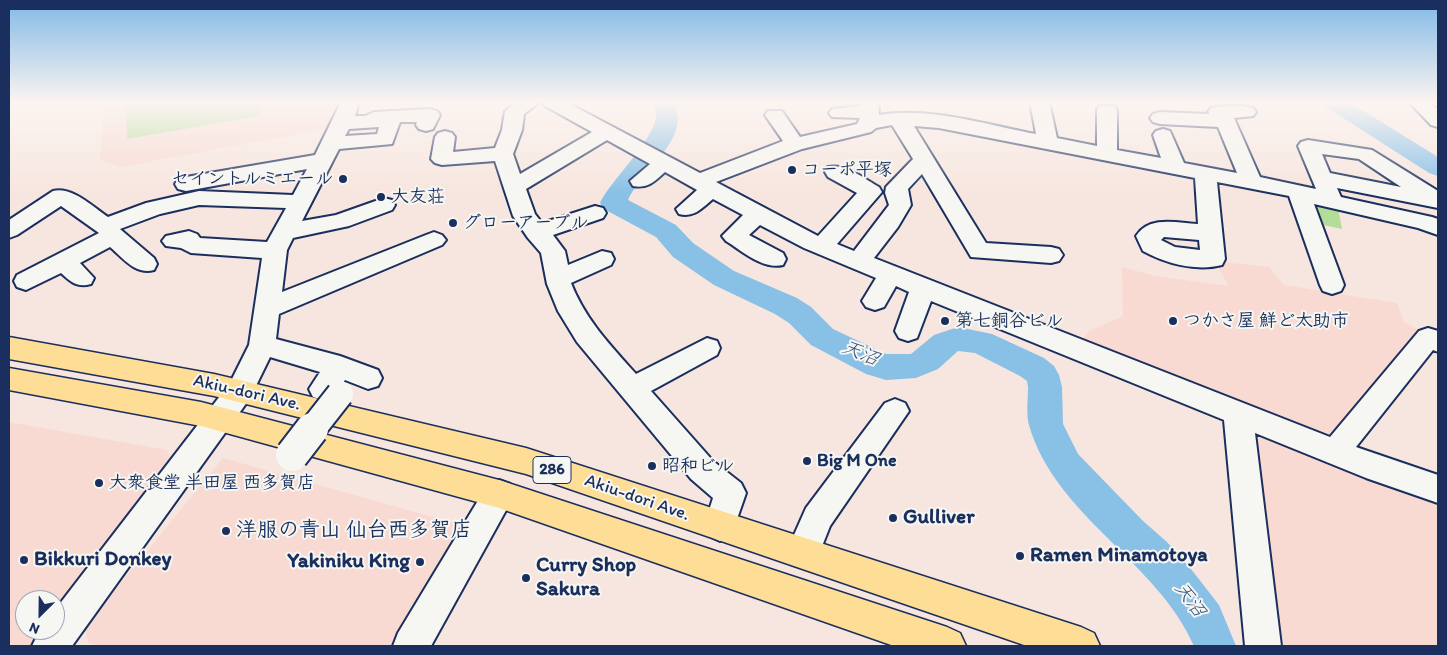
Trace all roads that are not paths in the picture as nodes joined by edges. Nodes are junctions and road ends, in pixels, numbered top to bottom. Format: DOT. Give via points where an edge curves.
graph roads {
  1 [pos="327,133"];
  2 [pos="335,133"];
  3 [pos="511,133"];
  4 [pos="605,133"];
  5 [pos="611,133"];
  6 [pos="787,133"];
  7 [pos="851,133"];
  8 [pos="908,133"];
  9 [pos="991,133"];
  10 [pos="1046,133"];
  11 [pos="1107,133"];
  12 [pos="1164,133"];
  13 [pos="1230,133"];
  14 [pos="445,137"];
  15 [pos="795,144"];
  16 [pos="1048,144"];
  17 [pos="503,154"];
  18 [pos="1107,155"];
  19 [pos="655,156"];
  20 [pos="924,160"];
  21 [pos="1175,168"];
  22 [pos="836,172"];
  23 [pos="1205,173"];
  24 [pos="1320,178"];
  25 [pos="642,181"];
  26 [pos="1251,181"];
  27 [pos="186,184"];
  28 [pos="706,185"];
  29 [pos="514,186"];
  30 [pos="1298,190"];
  31 [pos="300,202"];
  32 [pos="1332,202"];
  33 [pos="384,205"];
  34 [pos="687,209"];
  35 [pos="594,213"];
  36 [pos="758,214"];
  37 [pos="1438,228"];
  38 [pos="9,230"];
  39 [pos="109,231"];
  40 [pos="536,233"];
  41 [pos="1211,233"];
  42 [pos="434,240"];
  43 [pos="174,241"];
  44 [pos="280,241"];
  45 [pos="823,247"];
  46 [pos="1051,255"];
  47 [pos="602,259"];
  48 [pos="774,259"];
  49 [pos="63,262"];
  50 [pos="858,262"];
  51 [pos="145,264"];
  52 [pos="890,275"];
  53 [pos="82,278"];
  54 [pos="558,279"];
  55 [pos="26,281"];
  56 [pos="1332,285"];
  57 [pos="923,288"];
  58 [pos="875,301"];
  59 [pos="268,308"];
  60 [pos="908,330"];
  61 [pos="1438,342"];
  62 [pos="262,346"];
  63 [pos="9,348"];
  64 [pos="707,348"];
  65 [pos="368,378"];
  66 [pos="9,379"];
  67 [pos="631,389"];
  68 [pos="240,390"];
  69 [pos="326,390"];
  70 [pos="895,411"];
  71 [pos="1238,413"];
  72 [pos="219,419"];
  73 [pos="1337,453"];
  74 [pos="292,455"];
  75 [pos="1438,489"];
  76 [pos="500,494"];
  77 [pos="720,526"];
  78 [pos="803,553"];
  79 [pos="55,645"];
  80 [pos="412,646"];
  81 [pos="947,646"];
  82 [pos="1080,646"];
  83 [pos="1263,646"];
  1 -- 27 [label="street"];
  2 -- 31 [label="street"];
  3 -- 17 [label="street"];
  4 -- 29 [label="street"];
  5 -- 19 [label="street"];
  6 -- 15 [label="street"];
  7 -- 15 [label="street"];
  8 -- 20 [label="street"];
  9 -- 16 [label="street"];
  10 -- 16 [label="street"];
  11 -- 18 [label="street"];
  12 -- 21 [label="street"];
  13 -- 26 [label="street"];
  14 -- 17 [label="street" via="442,159"];
  15 -- 28 [label="street"];
  16 -- 18 [label="street"];
  17 -- 29 [label="street"];
  18 -- 21 [label="street"];
  19 -- 25 [label="street"];
  19 -- 28 [label="street"];
  20 -- 46 [label="street" via="979,250"];
  20 -- 50 [label="street" via="897,187 900,205"];
  21 -- 23 [label="street"];
  22 -- 45 [label="street" via="871,192"];
  23 -- 26 [label="street"];
  23 -- 41 [label="street"];
  24 -- 24 [label="street" via="1308,146 1365,154 1438,201"];
  24 -- 32 [label="street"];
  26 -- 30 [label="street"];
  28 -- 34 [label="street"];
  28 -- 36 [label="street"];
  29 -- 40 [label="street" via="524,216"];
  30 -- 32 [label="street"];
  30 -- 56 [label="street"];
  31 -- 39 [label="street" via="199,198 154,208"];
  31 -- 44 [label="street"];
  32 -- 37 [label="street"];
  33 -- 44 [label="street"];
  35 -- 40 [label="street"];
  36 -- 45 [label="street"];
  36 -- 48 [label="street" via="734,236"];
  38 -- 39 [label="street" via="60,196"];
  39 -- 49 [label="street"];
  39 -- 51 [label="street"];
  40 -- 54 [label="street" via="552,251"];
  42 -- 59 [label="street"];
  43 -- 44 [label="street" via="189,239 191,245 239,250"];
  44 -- 59 [label="street"];
  45 -- 50 [label="street"];
  47 -- 54 [label="street"];
  49 -- 53 [label="street"];
  49 -- 55 [label="street"];
  50 -- 52 [label="street"];
  52 -- 57 [label="street"];
  52 -- 58 [label="street"];
  54 -- 67 [label="street" via="571,311 586,335"];
  57 -- 60 [label="street"];
  57 -- 71 [label="street"];
  59 -- 62 [label="street"];
  61 -- 73 [label="street" via="1428,338"];
  62 -- 68 [label="street"];
  62 -- 69 [label="street"];
  63 -- 68 [label="highway, Akiu-dori Ave. / 286"];
  64 -- 67 [label="street"];
  65 -- 69 [label="street"];
  66 -- 72 [label="highway, Akiu-dori Ave. / 286"];
  67 -- 77 [label="street" via="702,470 730,493"];
  68 -- 69 [label="highway, Akiu-dori Ave. / 286"];
  68 -- 72 [label="street"];
  69 -- 74 [label="street, bridge"];
  69 -- 77 [label="highway, Akiu-dori Ave. / 286"];
  70 -- 78 [label="street" via="817,518"];
  71 -- 73 [label="street"];
  71 -- 83 [label="street"];
  72 -- 76 [label="highway, Akiu-dori Ave. / 286"];
  72 -- 79 [label="street"];
  73 -- 75 [label="street"];
  76 -- 80 [label="street"];
  76 -- 81 [label="highway, Akiu-dori Ave. / 286"];
  77 -- 78 [label="highway, Akiu-dori Ave. / 286"];
  78 -- 82 [label="highway, Akiu-dori Ave. / 286"];
}
